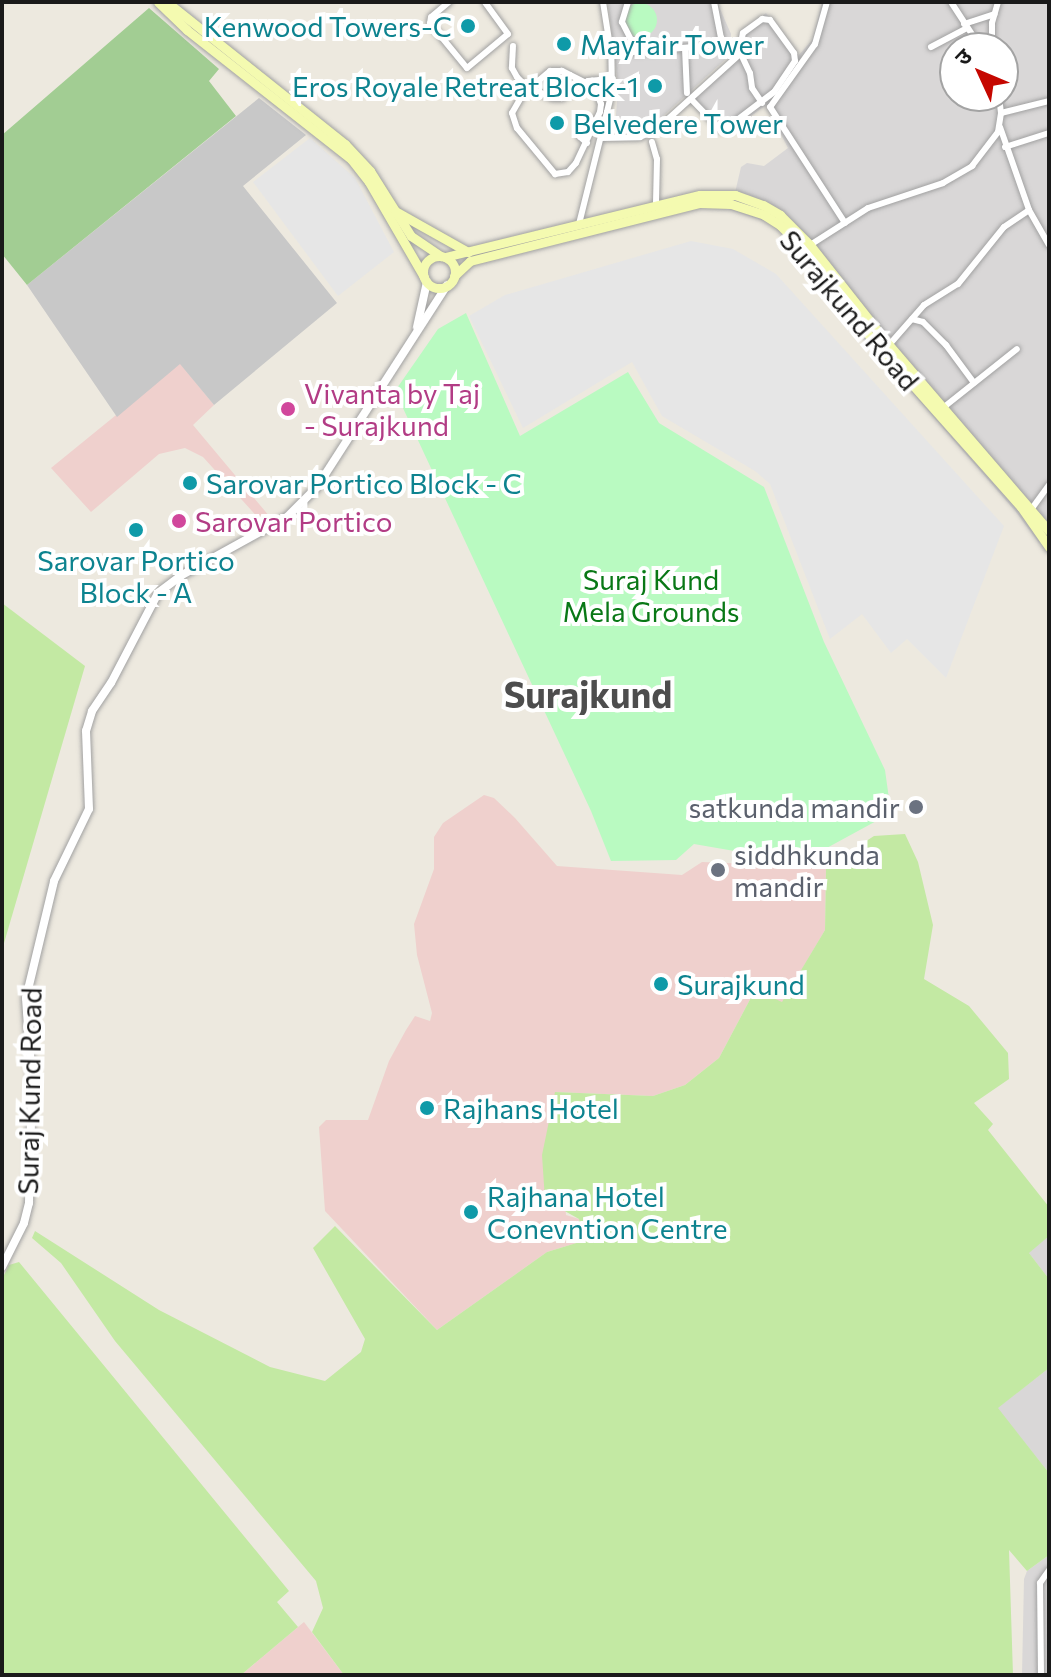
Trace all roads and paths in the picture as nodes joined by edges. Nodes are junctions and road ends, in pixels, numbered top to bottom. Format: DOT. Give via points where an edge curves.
graph roads {
  1 [pos="158,2"];
  2 [pos="167,2"];
  3 [pos="449,2"];
  4 [pos="485,2"];
  5 [pos="603,2"];
  6 [pos="628,2"];
  7 [pos="714,2"];
  8 [pos="827,2"];
  9 [pos="951,2"];
  10 [pos="998,2"];
  11 [pos="994,14"];
  12 [pos="622,22"];
  13 [pos="607,24"];
  14 [pos="966,26"];
  15 [pos="970,32"];
  16 [pos="993,32"];
  17 [pos="513,46"];
  18 [pos="931,47"];
  19 [pos="685,48"];
  20 [pos="637,51"];
  21 [pos="740,52"];
  22 [pos="621,53"];
  23 [pos="613,79"];
  24 [pos="588,81"];
  25 [pos="530,89"];
  26 [pos="689,96"];
  27 [pos="1049,101"];
  28 [pos="762,103"];
  29 [pos="1001,113"];
  30 [pos="596,121"];
  31 [pos="1000,125"];
  32 [pos="1049,133"];
  33 [pos="601,138"];
  34 [pos="652,142"];
  35 [pos="587,143"];
  36 [pos="1005,147"];
  37 [pos="656,204"];
  38 [pos="1029,210"];
  39 [pos="395,211"];
  40 [pos="845,223"];
  41 [pos="578,227"];
  42 [pos="1049,245"];
  43 [pos="806,247"];
  44 [pos="468,252"];
  45 [pos="443,256"];
  46 [pos="454,276"];
  47 [pos="426,280"];
  48 [pos="447,285"];
  49 [pos="912,319"];
  50 [pos="415,335"];
  51 [pos="889,345"];
  52 [pos="1017,349"];
  53 [pos="974,383"];
  54 [pos="944,407"];
  55 [pos="1049,485"];
  56 [pos="1030,512"];
  57 [pos="1049,531"];
  58 [pos="1049,547"];
  59 [pos="2,1267"];
  60 [pos="1049,1570"];
  61 [pos="1046,1577"];
  62 [pos="1045,1657"];
  63 [pos="1041,1675"];
  1 -- 47 [label="main road" via="351,159"];
  2 -- 39 [label="main road" via="345,144"];
  3 -- 4 [label="street" via="430,23 467,68 508,34"];
  5 -- 13 [label="street"];
  6 -- 12 [label="street"];
  7 -- 19 [label="street" via="718,45"];
  8 -- 40 [label="street" via="815,44 770,107"];
  9 -- 14 [label="street"];
  10 -- 11 [label="street"];
  11 -- 14 [label="street"];
  11 -- 16 [label="street"];
  12 -- 13 [label="street"];
  12 -- 20 [label="street"];
  13 -- 23 [label="street"];
  14 -- 15 [label="street"];
  14 -- 18 [label="street"];
  17 -- 25 [label="street" via="512,68"];
  19 -- 20 [label="street"];
  19 -- 26 [label="street"];
  20 -- 22 [label="street"];
  21 -- 26 [label="street"];
  21 -- 28 [label="street"];
  21 -- 28 [label="street" via="743,33 766,18 794,53 795,61"];
  23 -- 24 [label="street"];
  23 -- 33 [label="street"];
  24 -- 25 [label="street" via="558,99"];
  24 -- 25 [label="street" via="557,70"];
  24 -- 30 [label="street" via="601,104"];
  25 -- 35 [label="street" via="518,100 513,121 551,171 568,172"];
  26 -- 28 [label="street" via="722,130"];
  26 -- 33 [label="street" via="647,135"];
  27 -- 29 [label="street"];
  29 -- 31 [label="street"];
  30 -- 35 [label="street"];
  30 -- 35 [label="street" via="585,120 579,129"];
  31 -- 36 [label="street"];
  31 -- 40 [label="street" via="977,161 951,179 883,201"];
  32 -- 36 [label="street"];
  33 -- 41 [label="street"];
  34 -- 37 [label="street"];
  36 -- 38 [label="street"];
  37 -- 41 [label="main road, Surajkund Road"];
  37 -- 43 [label="main road, Surajkund Road" via="712,193 735,195 780,215"];
  38 -- 42 [label="street"];
  38 -- 49 [label="street" via="1004,227 958,284"];
  39 -- 44 [label="main road"];
  39 -- 45 [label="main road" via="411,236"];
  40 -- 43 [label="street"];
  41 -- 43 [label="main road, Surajkund Road" via="712,202 764,215"];
  41 -- 44 [label="main road, Surajkund Road"];
  41 -- 46 [label="main road, Surajkund Road" via="470,261"];
  43 -- 51 [label="main road, Surajkund Road"];
  43 -- 56 [label="main road, Surajkund Road" via="871,338"];
  44 -- 45 [label="main road, Surajkund Road"];
  45 -- 46 [label="main road" via="454,267"];
  45 -- 47 [label="main road" via="426,263"];
  46 -- 48 [label="main road"];
  47 -- 48 [label="main road" via="435,287"];
  47 -- 50 [label="street"];
  48 -- 50 [label="street, Suraj Kund Road"];
  49 -- 51 [label="street"];
  49 -- 53 [label="street" via="923,322 946,345"];
  50 -- 59 [label="street, Suraj Kund Road" via="301,504 158,593 92,711 86,731 89,809 54,881 26,998 32,1082 29,1203"];
  51 -- 54 [label="main road, Surajkund Road"];
  52 -- 53 [label="street"];
  53 -- 54 [label="street"];
  54 -- 56 [label="main road, Surajkund Road"];
  55 -- 56 [label="street"];
  56 -- 57 [label="main road, Surajkund Road"];
  56 -- 58 [label="main road, Surajkund Road"];
  60 -- 61 [label="street"];
  61 -- 62 [label="street"];
  62 -- 63 [label="street"];
}
